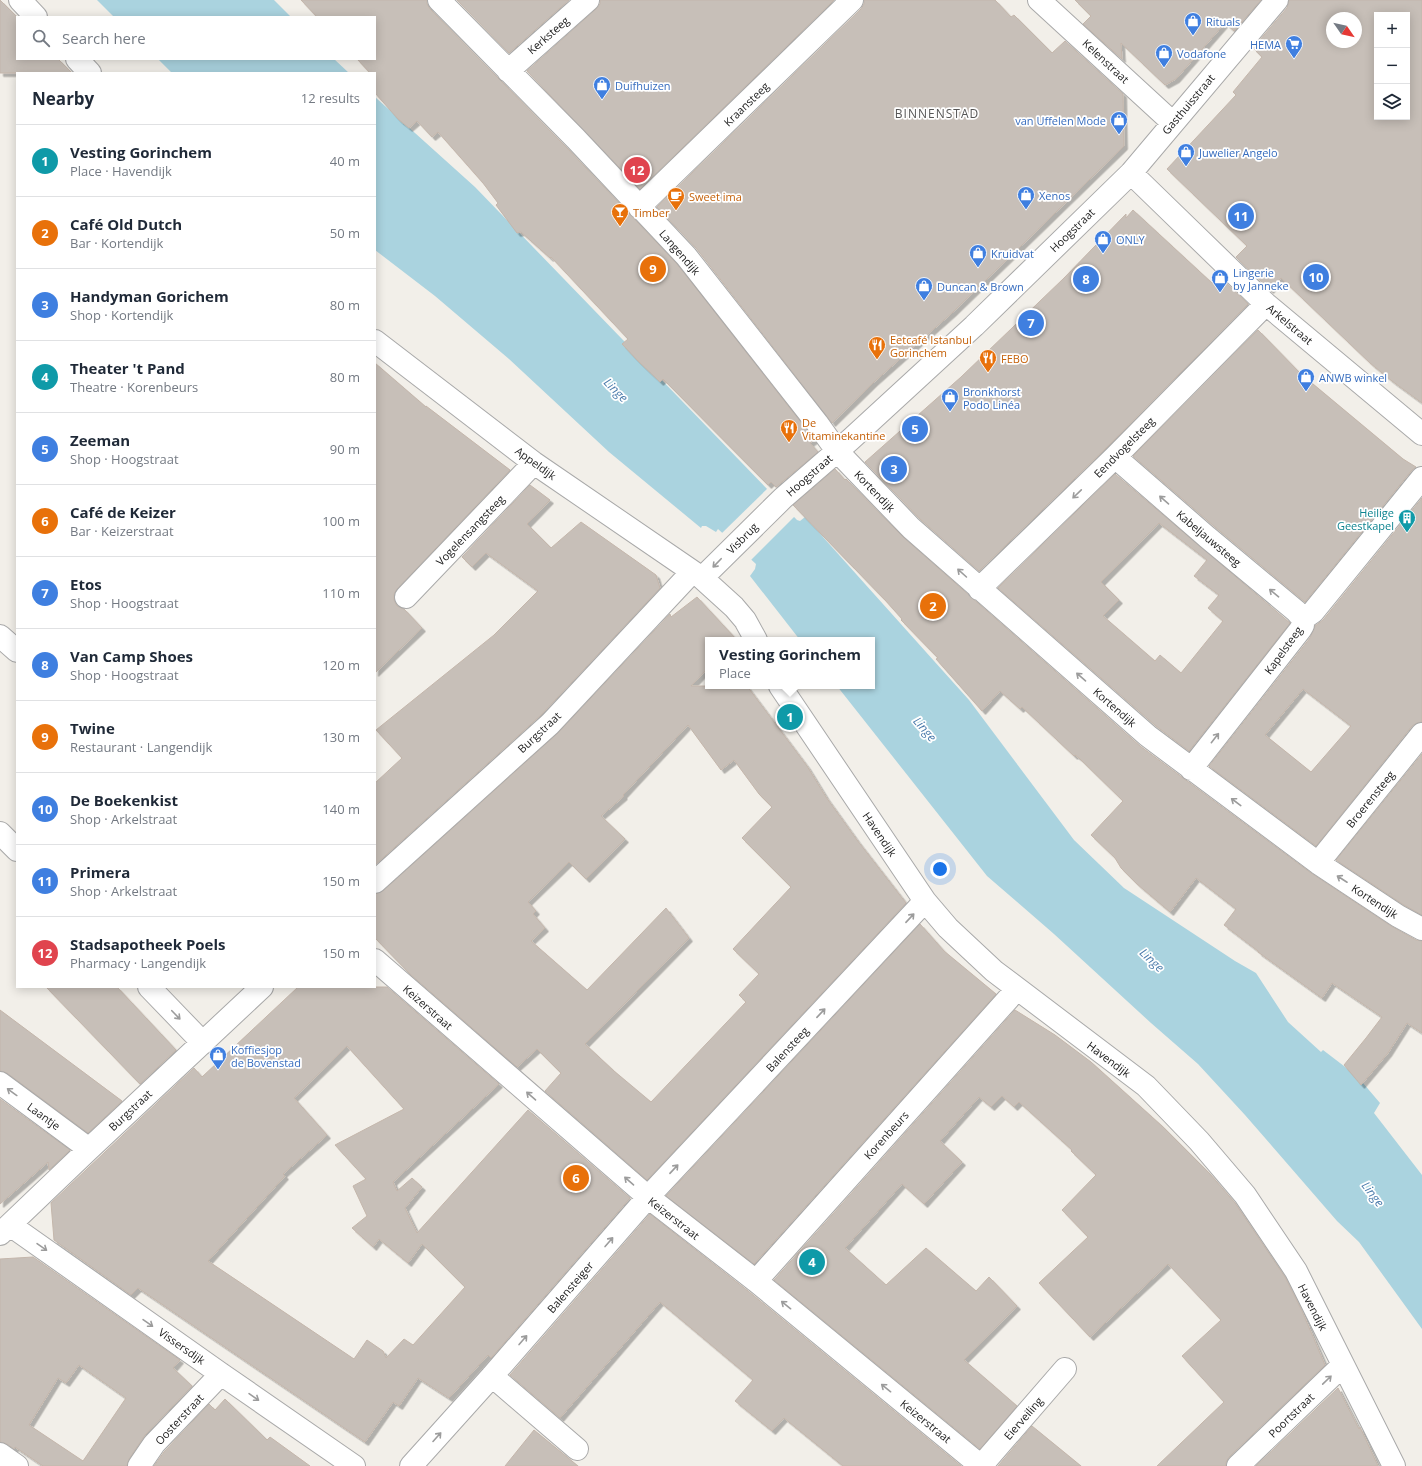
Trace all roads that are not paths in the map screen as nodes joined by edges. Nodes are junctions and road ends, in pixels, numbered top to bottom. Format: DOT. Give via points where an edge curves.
graph roads {
  1 [pos="20,0"];
  2 [pos="439,0"];
  3 [pos="588,0"];
  4 [pos="852,0"];
  5 [pos="1040,0"];
  6 [pos="1277,0"];
  7 [pos="35,16"];
  8 [pos="78,60"];
  9 [pos="508,71"];
  10 [pos="89,72"];
  11 [pos="1173,122"];
  12 [pos="1131,173"];
  13 [pos="639,207"];
  14 [pos="1266,304"];
  15 [pos="376,342"];
  16 [pos="1422,434"];
  17 [pos="837,452"];
  18 [pos="1115,457"];
  19 [pos="534,463"];
  20 [pos="1422,478"];
  21 [pos="783,498"];
  22 [pos="697,575"];
  23 [pos="979,589"];
  24 [pos="406,597"];
  25 [pos="1303,619"];
  26 [pos="0,636"];
  27 [pos="754,637"];
  28 [pos="16,650"];
  29 [pos="782,689"];
  30 [pos="1422,734"];
  31 [pos="1191,769"];
  32 [pos="0,833"];
  33 [pos="16,849"];
  34 [pos="1318,863"];
  35 [pos="376,881"];
  36 [pos="926,901"];
  37 [pos="1422,929"];
  38 [pos="376,961"];
  39 [pos="150,988"];
  40 [pos="261,988"];
  41 [pos="1017,989"];
  42 [pos="203,1043"];
  43 [pos="0,1083"];
  44 [pos="89,1149"];
  45 [pos="648,1197"];
  46 [pos="5,1229"];
  47 [pos="756,1281"];
  48 [pos="1343,1365"];
  49 [pos="1065,1369"];
  50 [pos="221,1374"];
  51 [pos="492,1376"];
  52 [pos="577,1449"];
  53 [pos="0,1454"];
  54 [pos="17,1466"];
  55 [pos="139,1466"];
  56 [pos="354,1466"];
  57 [pos="411,1466"];
  58 [pos="981,1466"];
  59 [pos="1238,1466"];
  60 [pos="1394,1466"];
  1 -- 7 [label="street"];
  2 -- 9 [label="street, Langendijk"];
  3 -- 9 [label="street, Kerksteeg"];
  4 -- 13 [label="street, Kraansteeg"];
  5 -- 11 [label="street, Kelenstraat"];
  6 -- 11 [label="street, Gasthuisstraat"];
  8 -- 10 [label="street"];
  9 -- 13 [label="street, Langendijk"];
  11 -- 12 [label="street, Gasthuisstraat"];
  12 -- 14 [label="street, Arkelstraat"];
  12 -- 17 [label="street, Hoogstraat" via="974,326"];
  13 -- 17 [label="street, Langendijk" via="686,256"];
  14 -- 16 [label="street, Arkelstraat"];
  14 -- 18 [label="street, Eendvogelsteeg"];
  15 -- 19 [label="street, Appeldijk"];
  17 -- 21 [label="street, Hoogstraat"];
  23 -- 17 [label="street, Kortendijk, one-way" via="911,528"];
  18 -- 23 [label="street, Eendvogelsteeg, one-way"];
  25 -- 18 [label="street, Kabeljauwsteeg, one-way"];
  19 -- 22 [label="street, Appeldijk"];
  19 -- 24 [label="street, Vogelensangsteeg"];
  20 -- 25 [label="street, Kapelsteeg" via="1313,612"];
  21 -- 22 [label="street, Visbrug, one-way" via="732,548"];
  22 -- 27 [label="street" via="734,607"];
  22 -- 35 [label="street, Burgstraat" via="550,724"];
  31 -- 23 [label="street, Kortendijk, one-way" via="1148,736"];
  31 -- 25 [label="street, Kapelsteeg, one-way" via="1300,630"];
  26 -- 28 [label="street"];
  29 -- 36 [label="street, Havendijk"];
  30 -- 34 [label="street, Broerensteeg"];
  34 -- 31 [label="street, Kortendijk, one-way"];
  32 -- 33 [label="street"];
  37 -- 34 [label="street, Kortendijk, one-way"];
  36 -- 41 [label="street, Havendijk" via="948,928"];
  45 -- 36 [label="street, Balensteeg, one-way"];
  45 -- 38 [label="street, Keizerstraat, one-way"];
  39 -- 42 [label="street, one-way"];
  40 -- 42 [label="street, Burgstraat"];
  41 -- 47 [label="street, Korenbeurs"];
  41 -- 48 [label="street, Havendijk" via="1146,1086 1199,1141 1245,1195 1296,1271"];
  42 -- 44 [label="street, Burgstraat"];
  44 -- 43 [label="street, Laantje, one-way"];
  44 -- 46 [label="street, Burgstraat"];
  45 -- 47 [label="street, Keizerstraat"];
  51 -- 45 [label="street, Balensteiger, one-way"];
  46 -- 50 [label="street, Vissersdijk, one-way"];
  58 -- 47 [label="street, Keizerstraat, one-way"];
  59 -- 48 [label="street, Poortstraat, one-way"];
  48 -- 60 [label="street, Havendijk"];
  49 -- 58 [label="street, Eierveiling"];
  50 -- 55 [label="street, Oosterstraat" via="154,1444"];
  50 -- 56 [label="street, Vissersdijk, one-way"];
  51 -- 52 [label="street"];
  57 -- 51 [label="street, Balensteiger, one-way"];
  53 -- 54 [label="street"];
}
